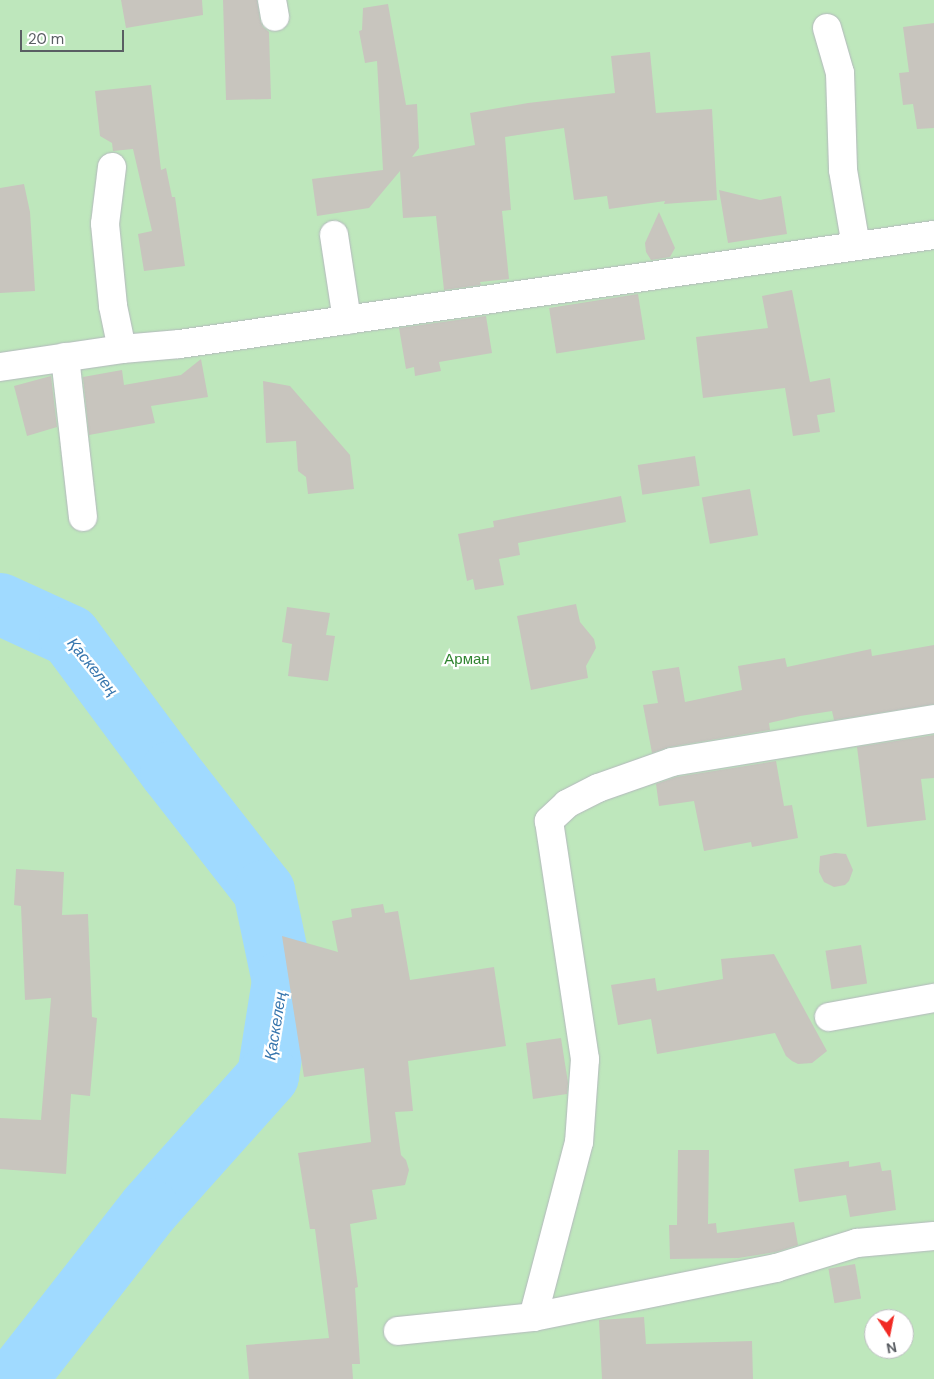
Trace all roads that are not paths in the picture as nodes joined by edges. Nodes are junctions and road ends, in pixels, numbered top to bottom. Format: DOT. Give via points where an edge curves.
graph roads {
  1 [pos="827,28"];
  2 [pos="112,167"];
  3 [pos="934,234"];
  4 [pos="334,235"];
  5 [pos="856,246"];
  6 [pos="347,320"];
  7 [pos="122,349"];
  8 [pos="65,357"];
  9 [pos="0,367"];
  10 [pos="83,517"];
  11 [pos="934,718"];
  12 [pos="934,998"];
  13 [pos="829,1017"];
  14 [pos="934,1236"];
  15 [pos="533,1317"];
  16 [pos="398,1331"];
  1 -- 5 [label="street" via="840,73 843,170"];
  2 -- 7 [label="street" via="105,224 113,306"];
  3 -- 5 [label="street"];
  4 -- 6 [label="street"];
  5 -- 6 [label="street"];
  6 -- 7 [label="street"];
  7 -- 8 [label="street"];
  8 -- 9 [label="street"];
  8 -- 10 [label="street"];
  11 -- 15 [label="street" via="672,762 598,788 567,804 549,821 585,1059 579,1142"];
  12 -- 13 [label="street"];
  14 -- 15 [label="street" via="857,1243 776,1268"];
  15 -- 16 [label="street"];
}
